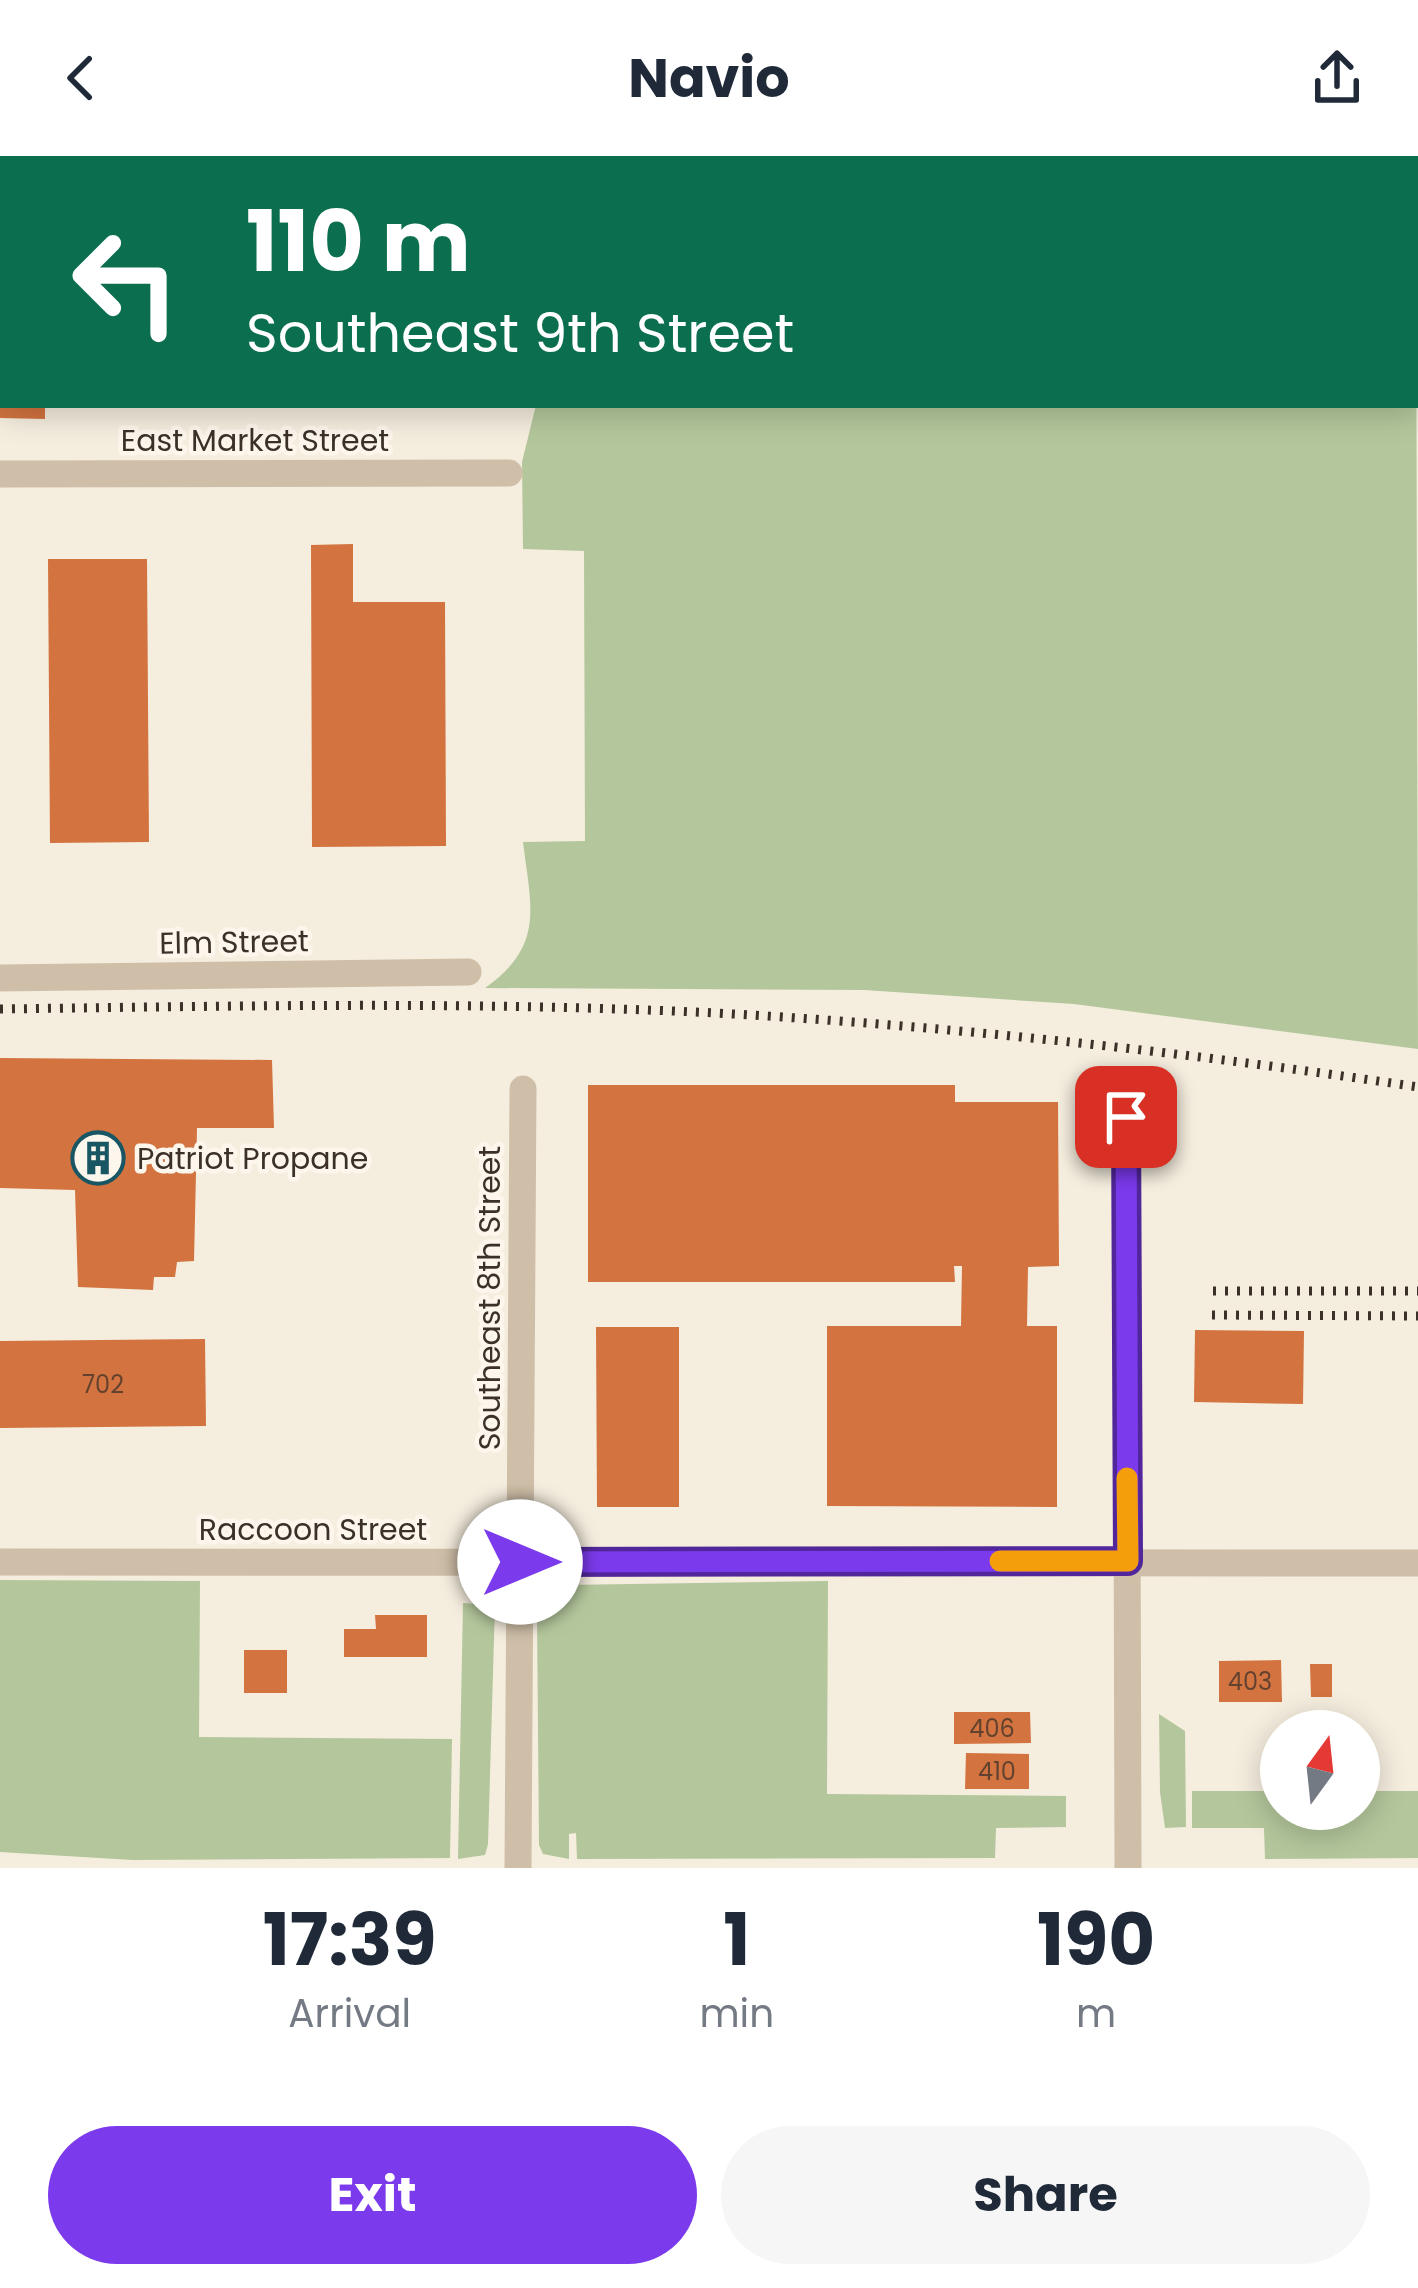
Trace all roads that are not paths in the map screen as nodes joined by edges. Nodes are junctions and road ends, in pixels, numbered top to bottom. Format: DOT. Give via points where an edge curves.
graph roads {
  1 [pos="509,473"];
  2 [pos="0,474"];
  3 [pos="468,972"];
  4 [pos="0,978"];
  5 [pos="523,1089"];
  6 [pos="1126,1117"];
  7 [pos="1128,1561"];
  8 [pos="0,1562"];
  9 [pos="520,1562"];
  10 [pos="1418,1564"];
  11 [pos="518,1868"];
  12 [pos="1128,1868"];
  1 -- 2 [label="street, East Market Street"];
  3 -- 4 [label="street, Elm Street"];
  5 -- 9 [label="street, Southeast 8th Street"];
  6 -- 7 [label="street"];
  7 -- 9 [label="street, Raccoon Street"];
  7 -- 10 [label="street, Raccoon Street"];
  7 -- 12 [label="street"];
  8 -- 9 [label="street, Raccoon Street"];
  9 -- 11 [label="street, Southeast 8th Street"];
}
